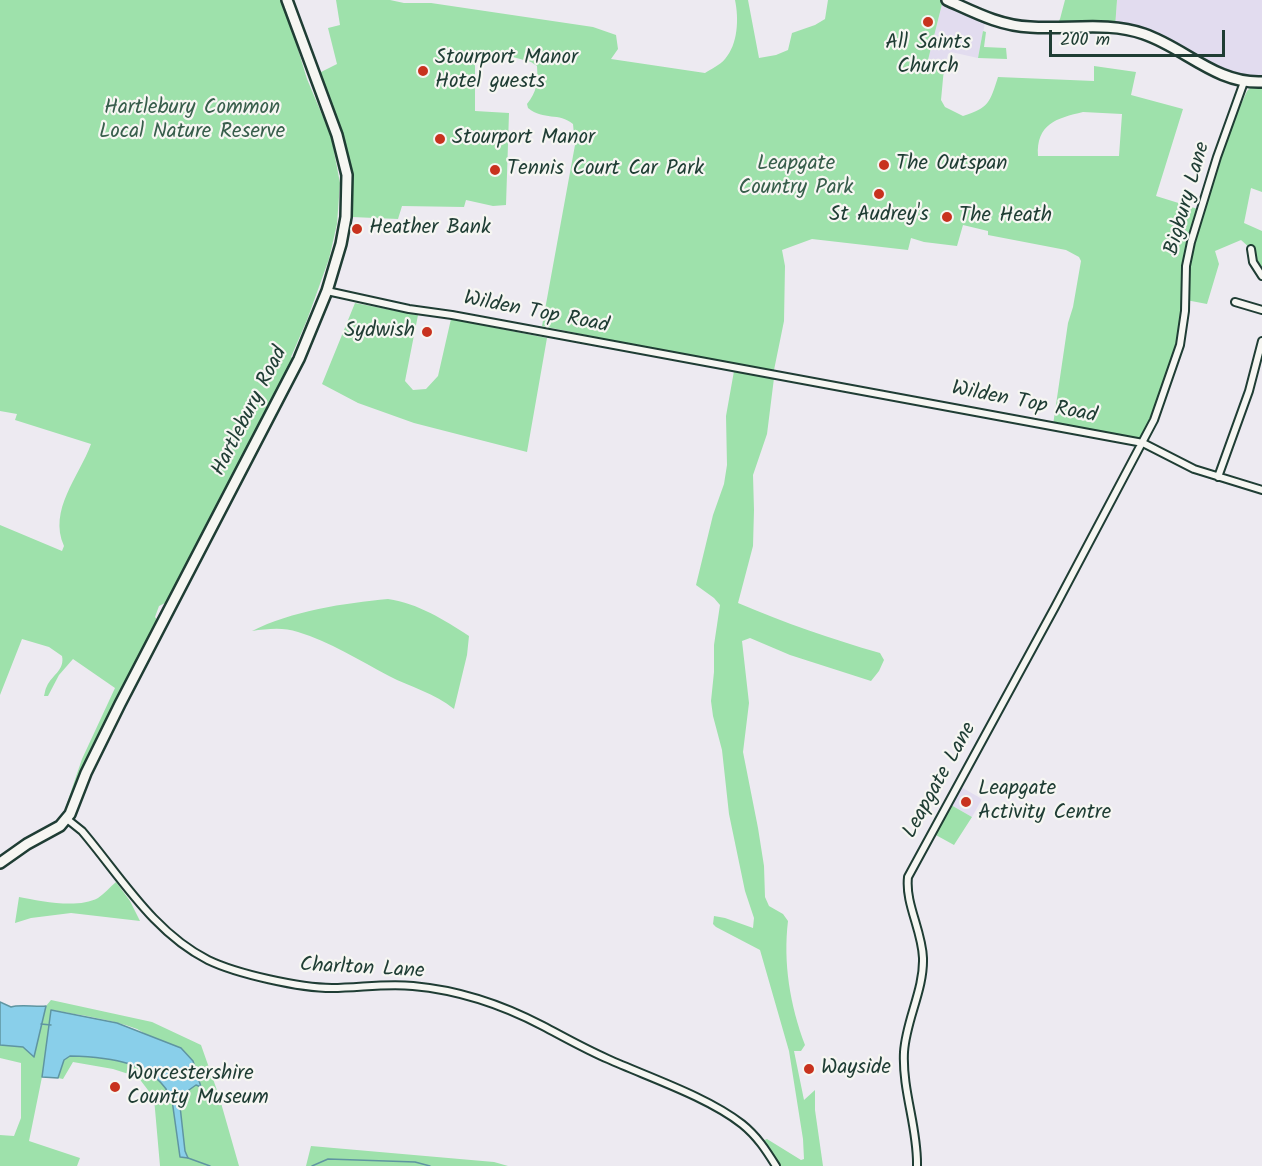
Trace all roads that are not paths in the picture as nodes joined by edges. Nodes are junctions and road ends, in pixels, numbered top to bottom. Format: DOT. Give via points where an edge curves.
graph roads {
  1 [pos="287,0"];
  2 [pos="947,0"];
  3 [pos="1244,82"];
  4 [pos="1262,82"];
  5 [pos="1251,249"];
  6 [pos="1262,254"];
  7 [pos="1252,257"];
  8 [pos="1262,276"];
  9 [pos="327,291"];
  10 [pos="1235,302"];
  11 [pos="1262,310"];
  12 [pos="1262,344"];
  13 [pos="1149,431"];
  14 [pos="1143,443"];
  15 [pos="1154,449"];
  16 [pos="1218,477"];
  17 [pos="1262,490"];
  18 [pos="67,819"];
  19 [pos="0,863"];
  20 [pos="776,1166"];
  21 [pos="917,1166"];
  1 -- 9 [label="main road, Hartlebury Road" via="337,135 347,175 346,217"];
  2 -- 3 [label="main road" via="1016,26 1137,32 1215,72"];
  3 -- 4 [label="main road"];
  3 -- 13 [label="street, Bigbury Lane" via="1191,242 1180,345"];
  5 -- 7 [label="street"];
  6 -- 7 [label="street"];
  7 -- 8 [label="street"];
  9 -- 14 [label="street, Wilden Top Road"];
  9 -- 18 [label="main road, Hartlebury Road" via="299,359 146,651"];
  10 -- 11 [label="street"];
  12 -- 16 [label="street"];
  13 -- 14 [label="street, Bigbury Lane"];
  13 -- 15 [label="street"];
  14 -- 15 [label="street, Wilden Top Road"];
  14 -- 21 [label="street, Leapgate Lane" via="908,877 923,961 904,1054"];
  15 -- 16 [label="street, Wilden Top Road"];
  16 -- 17 [label="street, Wilden Top Road"];
  18 -- 19 [label="main road"];
  18 -- 20 [label="street, Charlton Lane" via="82,831 161,927 195,953 262,977 306,987 414,986 492,1003 725,1113 760,1141"];
}
